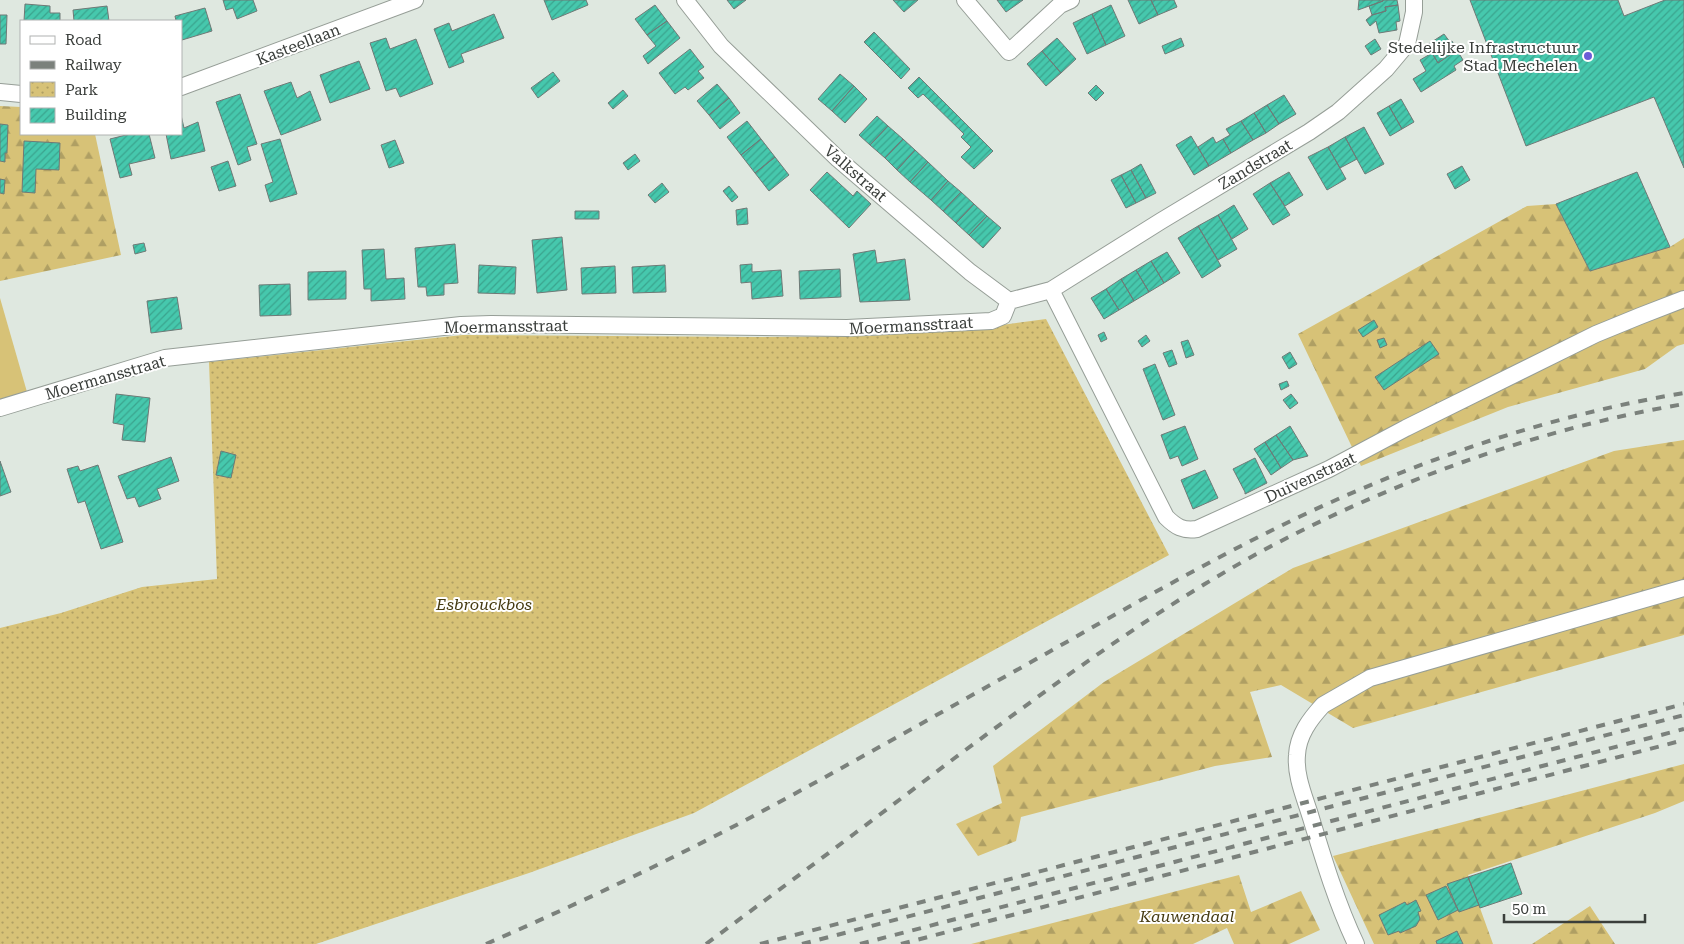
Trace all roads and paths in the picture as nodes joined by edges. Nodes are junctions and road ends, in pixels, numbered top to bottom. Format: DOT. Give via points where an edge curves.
graph roads {
  1 [pos="415,0"];
  2 [pos="685,0"];
  3 [pos="965,0"];
  4 [pos="1071,0"];
  5 [pos="1414,0"];
  6 [pos="182,87"];
  7 [pos="0,92"];
  8 [pos="20,94"];
  9 [pos="1051,290"];
  10 [pos="1684,300"];
  11 [pos="1010,301"];
  12 [pos="0,408"];
  13 [pos="1684,588"];
  14 [pos="1356,944"];
  1 -- 6 [label="street, Kasteellaan"];
  2 -- 11 [label="street, Valkstraat" via="721,46 838,159 970,272"];
  3 -- 4 [label="street" via="1009,52 1060,5"];
  5 -- 9 [label="street, Zandstraat" via="1407,44 1338,112"];
  7 -- 8 [label="street"];
  9 -- 10 [label="street, Duivenstraat" via="1166,517 1177,527 1188,530 1197,529 1329,469 1596,334"];
  9 -- 11 [label="street"];
  11 -- 12 [label="street, Moermansstraat" via="1003,316 990,321 847,328 451,326 165,358"];
  13 -- 14 [label="street" via="1370,678 1320,708 1300,738 1298,767 1323,857"];
}
